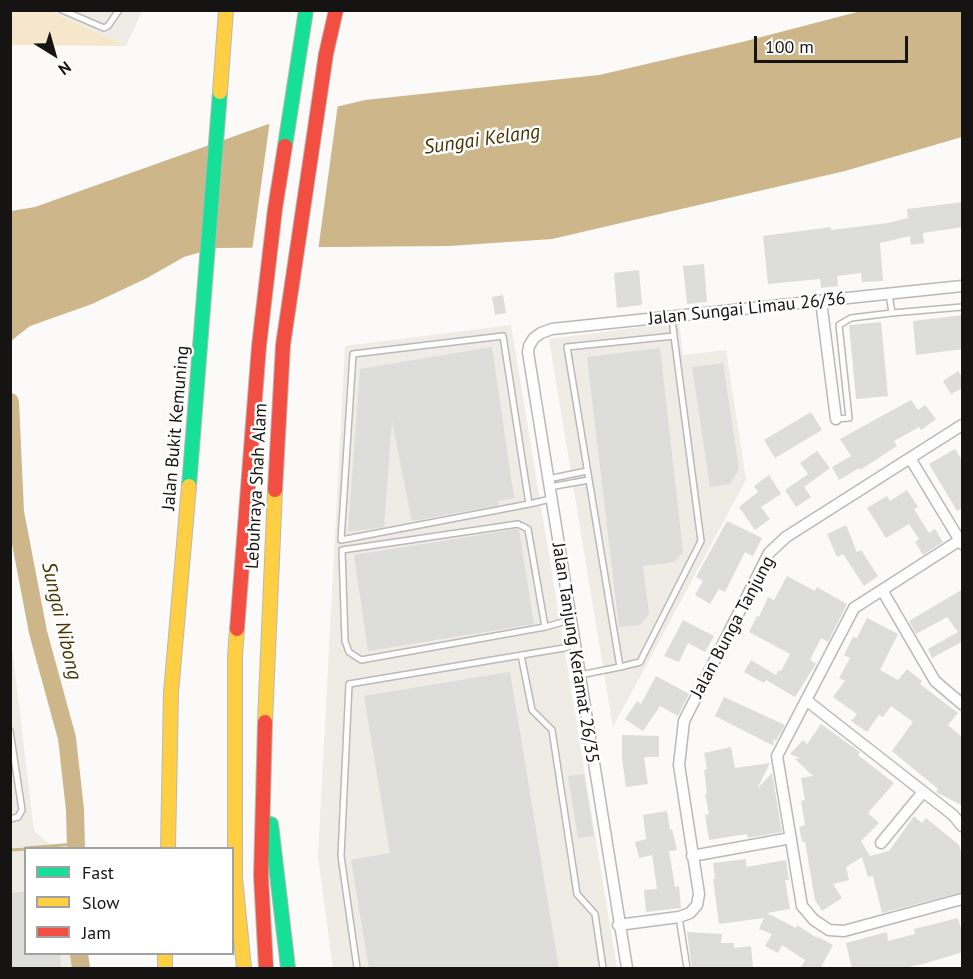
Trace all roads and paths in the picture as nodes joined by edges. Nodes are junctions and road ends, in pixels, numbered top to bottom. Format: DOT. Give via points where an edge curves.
graph roads {
  1 [pos="62,10"];
  2 [pos="119,10"];
  3 [pos="226,10"];
  4 [pos="306,10"];
  5 [pos="336,10"];
  6 [pos="963,286"];
  7 [pos="889,294"];
  8 [pos="821,301"];
  9 [pos="963,307"];
  10 [pos="892,313"];
  11 [pos="672,317"];
  12 [pos="674,336"];
  13 [pos="534,338"];
  14 [pos="836,419"];
  15 [pos="963,425"];
  16 [pos="910,458"];
  17 [pos="587,471"];
  18 [pos="588,480"];
  19 [pos="548,483"];
  20 [pos="551,499"];
  21 [pos="529,504"];
  22 [pos="961,542"];
  23 [pos="882,590"];
  24 [pos="570,620"];
  25 [pos="544,627"];
  26 [pos="574,645"];
  27 [pos="521,655"];
  28 [pos="620,667"];
  29 [pos="579,675"];
  30 [pos="806,700"];
  31 [pos="963,704"];
  32 [pos="10,731"];
  33 [pos="262,765"];
  34 [pos="923,792"];
  35 [pos="958,812"];
  36 [pos="10,819"];
  37 [pos="963,826"];
  38 [pos="791,838"];
  39 [pos="881,843"];
  40 [pos="168,847"];
  41 [pos="692,856"];
  42 [pos="235,878"];
  43 [pos="963,899"];
  44 [pos="679,917"];
  45 [pos="234,924"];
  46 [pos="618,925"];
  47 [pos="244,969"];
  48 [pos="266,969"];
  49 [pos="288,969"];
  50 [pos="357,969"];
  51 [pos="603,969"];
  52 [pos="627,969"];
  53 [pos="687,969"];
  1 -- 2 [label="lane" via="104,28"];
  3 -- 40 [label="main road, Jalan Bukit Kemuning" via="171,693"];
  4 -- 42 [label="main road, Lebuhraya Shah Alam" via="275,209 259,346 235,656"];
  5 -- 33 [label="main road, Lebuhraya Shah Alam" via="326,54 283,345"];
  6 -- 7 [label="street, Jalan Sungai Limau 26/36"];
  7 -- 8 [label="street, Jalan Sungai Limau 26/36"];
  7 -- 10 [label="lane"];
  8 -- 11 [label="street, Jalan Sungai Limau 26/36"];
  8 -- 14 [label="street"];
  9 -- 10 [label="lane"];
  10 -- 14 [label="lane" via="851,318 839,326 849,418"];
  11 -- 12 [label="lane"];
  11 -- 13 [label="street, Jalan Sungai Limau 26/36" via="552,329"];
  12 -- 17 [label="lane" via="567,347"];
  12 -- 28 [label="lane" via="701,541 640,662"];
  13 -- 19 [label="street, Jalan Tanjung Keramat 26/35" via="528,352"];
  15 -- 16 [label="street, Jalan Bunga Tanjung"];
  16 -- 22 [label="street"];
  16 -- 41 [label="street, Jalan Bunga Tanjung" via="786,537 769,553 684,721 678,765"];
  17 -- 18 [label="lane"];
  17 -- 19 [label="lane"];
  18 -- 19 [label="lane"];
  18 -- 28 [label="lane"];
  19 -- 20 [label="street, Jalan Tanjung Keramat 26/35"];
  20 -- 21 [label="lane"];
  20 -- 24 [label="street, Jalan Tanjung Keramat 26/35"];
  21 -- 21 [label="lane" via="341,540 353,354 503,336"];
  22 -- 23 [label="street"];
  23 -- 30 [label="street" via="854,608"];
  23 -- 31 [label="street" via="935,681"];
  24 -- 25 [label="lane"];
  24 -- 26 [label="street, Jalan Tanjung Keramat 26/35"];
  25 -- 25 [label="lane" via="360,660 349,652 345,641 342,550 518,524 528,529"];
  26 -- 27 [label="lane"];
  26 -- 29 [label="street, Jalan Tanjung Keramat 26/35"];
  27 -- 50 [label="lane" via="349,684 341,855"];
  27 -- 51 [label="lane" via="531,710 552,730 577,894 595,914"];
  28 -- 29 [label="lane"];
  29 -- 46 [label="street, Jalan Tanjung Keramat 26/35"];
  30 -- 34 [label="street"];
  30 -- 38 [label="street" via="777,756"];
  32 -- 36 [label="lane" via="22,810 18,817"];
  33 -- 48 [label="main road, Lebuhraya Shah Alam" via="261,876"];
  33 -- 49 [label="main road"];
  34 -- 35 [label="street"];
  34 -- 39 [label="street"];
  35 -- 37 [label="street"];
  38 -- 41 [label="street"];
  38 -- 43 [label="street" via="802,906 830,930 844,930"];
  41 -- 44 [label="street, Jalan Bunga Tanjung" via="699,894 697,905"];
  42 -- 45 [label="main road"];
  42 -- 47 [label="main road, Lebuhraya Shah Alam"];
  44 -- 46 [label="street"];
  44 -- 53 [label="lane"];
  46 -- 52 [label="street, Jalan Tanjung Keramat 26/35"];
}
